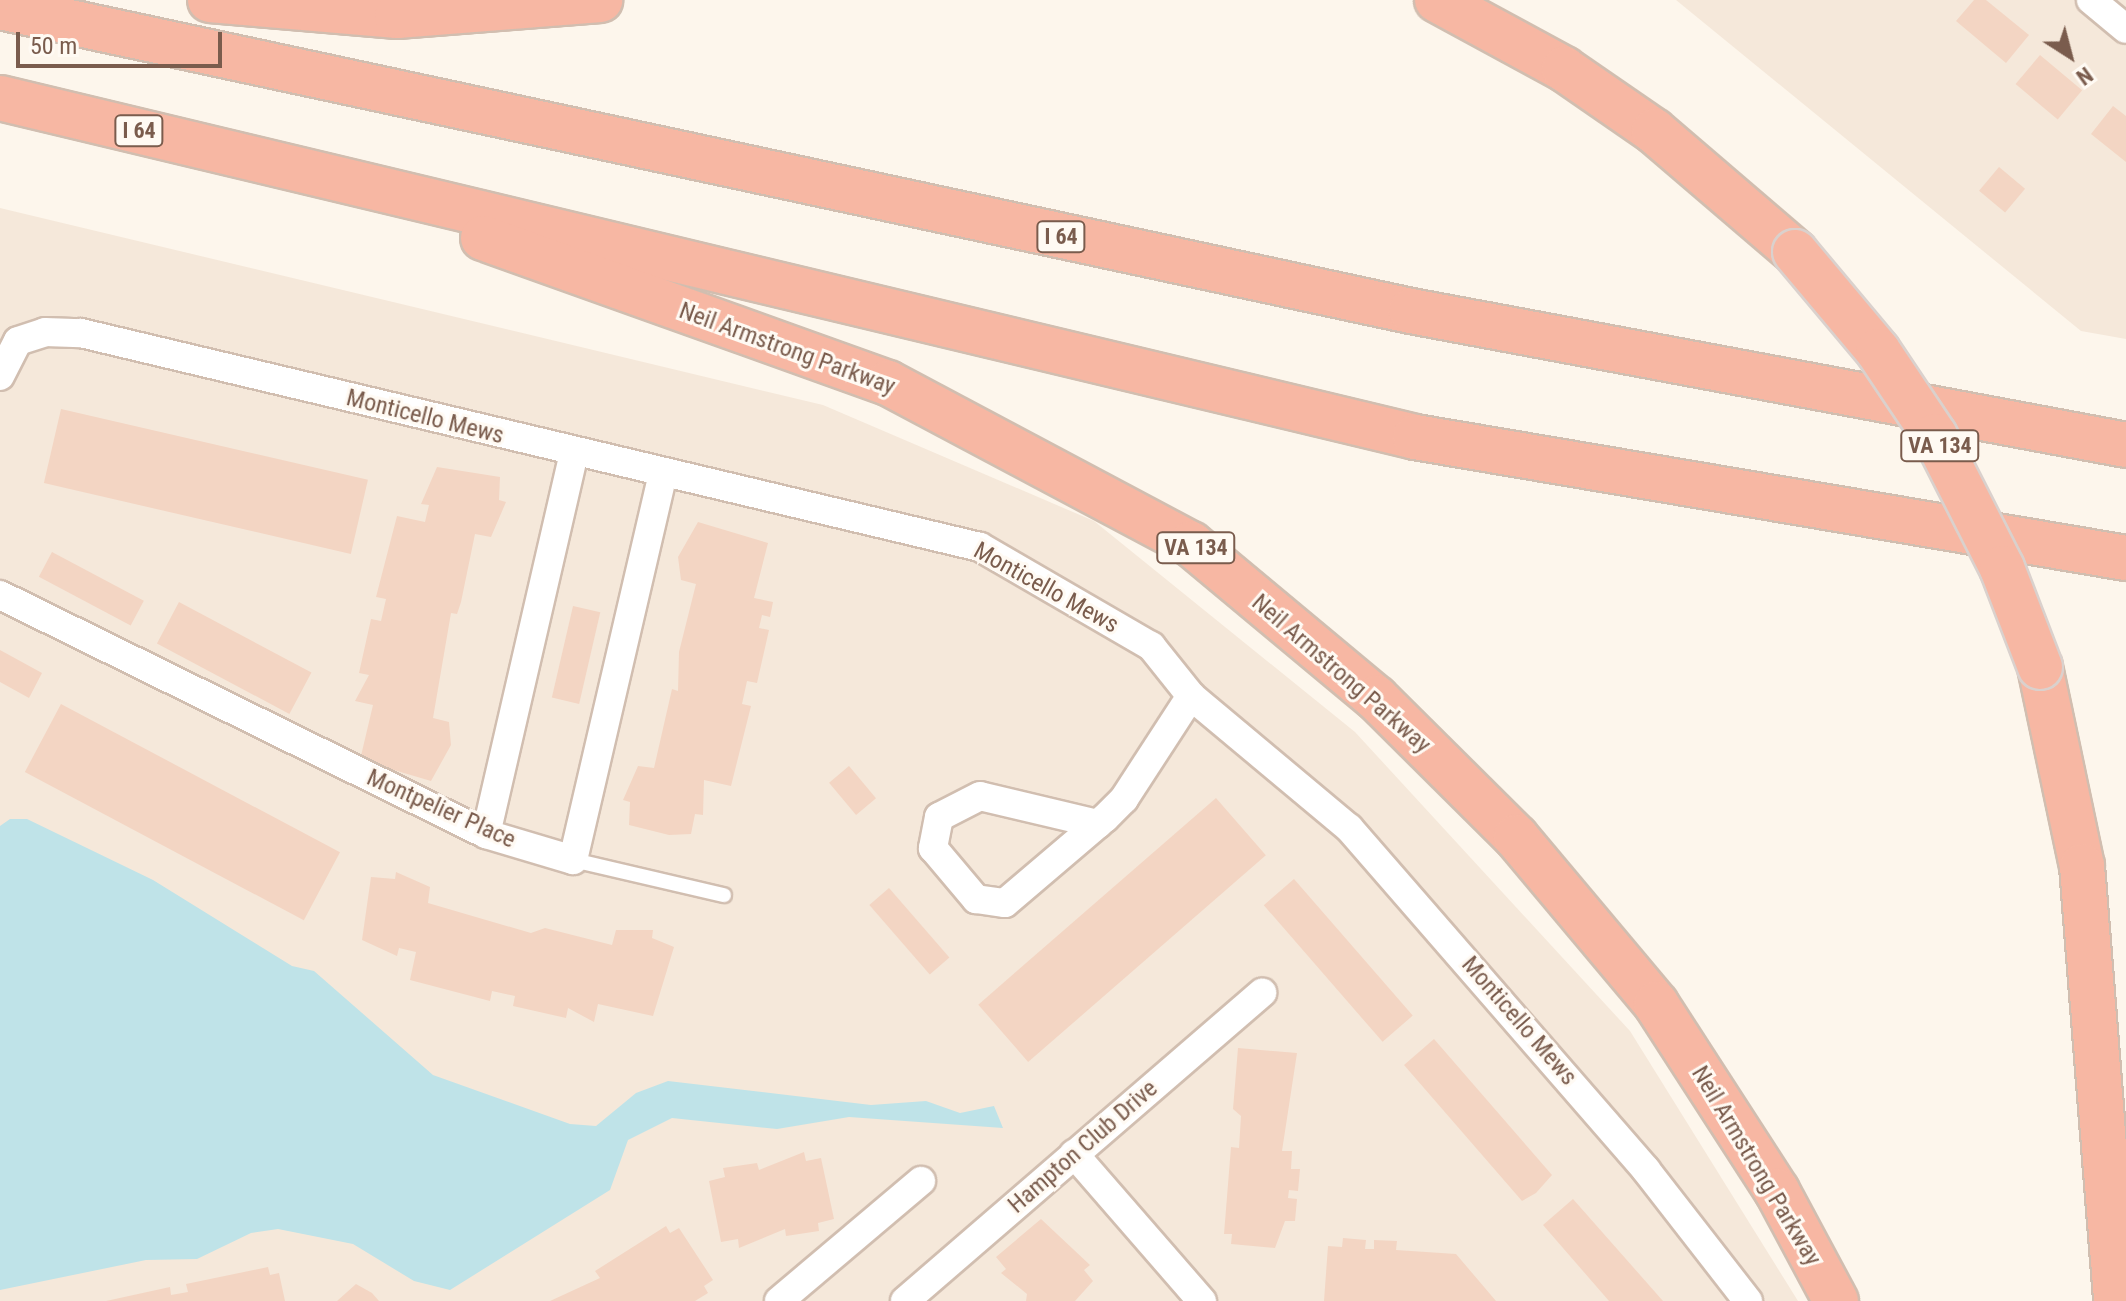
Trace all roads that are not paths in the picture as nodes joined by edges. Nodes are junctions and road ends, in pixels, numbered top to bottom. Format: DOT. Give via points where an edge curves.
graph roads {
  1 [pos="210,0"];
  2 [pos="600,0"];
  3 [pos="1437,0"];
  4 [pos="2091,0"];
  5 [pos="0,7"];
  6 [pos="2126,29"];
  7 [pos="0,98"];
  8 [pos="278,164"];
  9 [pos="0,376"];
  10 [pos="2126,445"];
  11 [pos="574,453"];
  12 [pos="663,474"];
  13 [pos="2126,558"];
  14 [pos="0,595"];
  15 [pos="1191,696"];
  16 [pos="1098,824"];
  17 [pos="486,834"];
  18 [pos="573,860"];
  19 [pos="724,895"];
  20 [pos="1262,993"];
  21 [pos="1074,1154"];
  22 [pos="921,1181"];
  23 [pos="779,1301"];
  24 [pos="905,1301"];
  25 [pos="1202,1301"];
  26 [pos="1748,1301"];
  27 [pos="1836,1301"];
  28 [pos="2116,1301"];
  1 -- 2 [label="highway" via="397,16"];
  3 -- 28 [label="highway, VA 134, bridge" via="1564,69 1654,131 1795,252 1878,351 1935,436 2002,568 2040,667 2082,866"];
  4 -- 6 [label="street"];
  5 -- 10 [label="highway, I 64" via="1395,308"];
  7 -- 8 [label="highway, I 64"];
  8 -- 13 [label="highway, I 64" via="1415,437"];
  8 -- 27 [label="highway, Neil Armstrong Parkway / VA 134" via="888,383 1191,544 1376,698 1516,837 1656,1004 1777,1191"];
  9 -- 11 [label="street, Monticello Mews" via="18,341 45,332 81,333"];
  11 -- 12 [label="street, Monticello Mews"];
  11 -- 17 [label="street"];
  12 -- 15 [label="street, Monticello Mews" via="980,547 1151,646"];
  12 -- 18 [label="street"];
  14 -- 17 [label="street, Montpelier Place"];
  15 -- 16 [label="street" via="1124,799"];
  15 -- 26 [label="street, Monticello Mews" via="1349,828 1646,1170"];
  16 -- 16 [label="street" via="1005,903 991,906 965,889 933,848 939,817 980,796"];
  17 -- 18 [label="street, Montpelier Place"];
  18 -- 19 [label="lane"];
  20 -- 21 [label="street, Hampton Club Drive"];
  21 -- 24 [label="street, Hampton Club Drive"];
  21 -- 25 [label="street"];
  22 -- 23 [label="street"];
}
